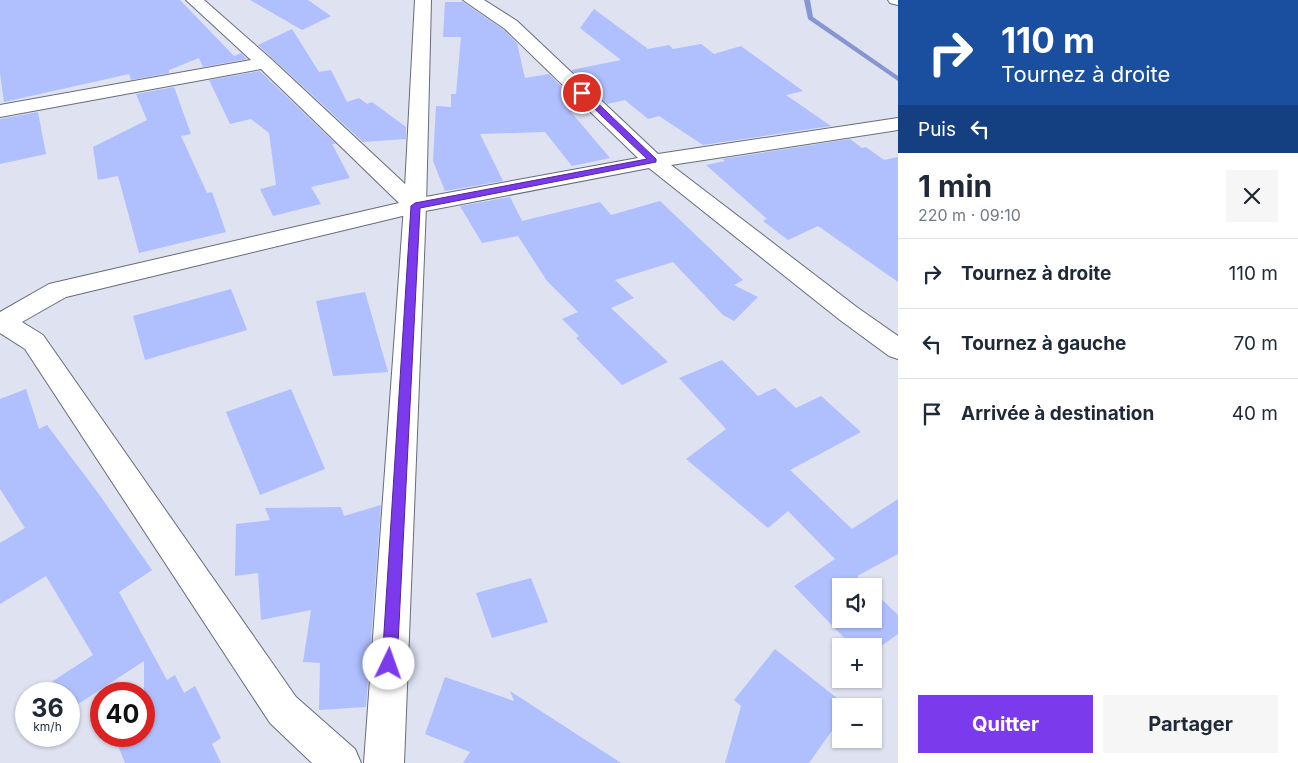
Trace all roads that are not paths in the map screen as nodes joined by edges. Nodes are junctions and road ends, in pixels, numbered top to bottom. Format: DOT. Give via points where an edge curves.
graph roads {
  1 [pos="194,0"];
  2 [pos="423,0"];
  3 [pos="471,0"];
  4 [pos="265,63"];
  5 [pos="0,111"];
  6 [pos="898,124"];
  7 [pos="653,161"];
  8 [pos="415,206"];
  9 [pos="1,321"];
  10 [pos="898,349"];
  11 [pos="341,763"];
  12 [pos="384,763"];
  1 -- 4 [label="street"];
  2 -- 8 [label="street"];
  3 -- 7 [label="street" via="511,25"];
  4 -- 5 [label="street"];
  4 -- 8 [label="street"];
  6 -- 7 [label="street"];
  7 -- 8 [label="street"];
  7 -- 10 [label="street"];
  8 -- 9 [label="street" via="58,290"];
  8 -- 12 [label="street"];
  9 -- 11 [label="street" via="34,342 283,710"];
}
